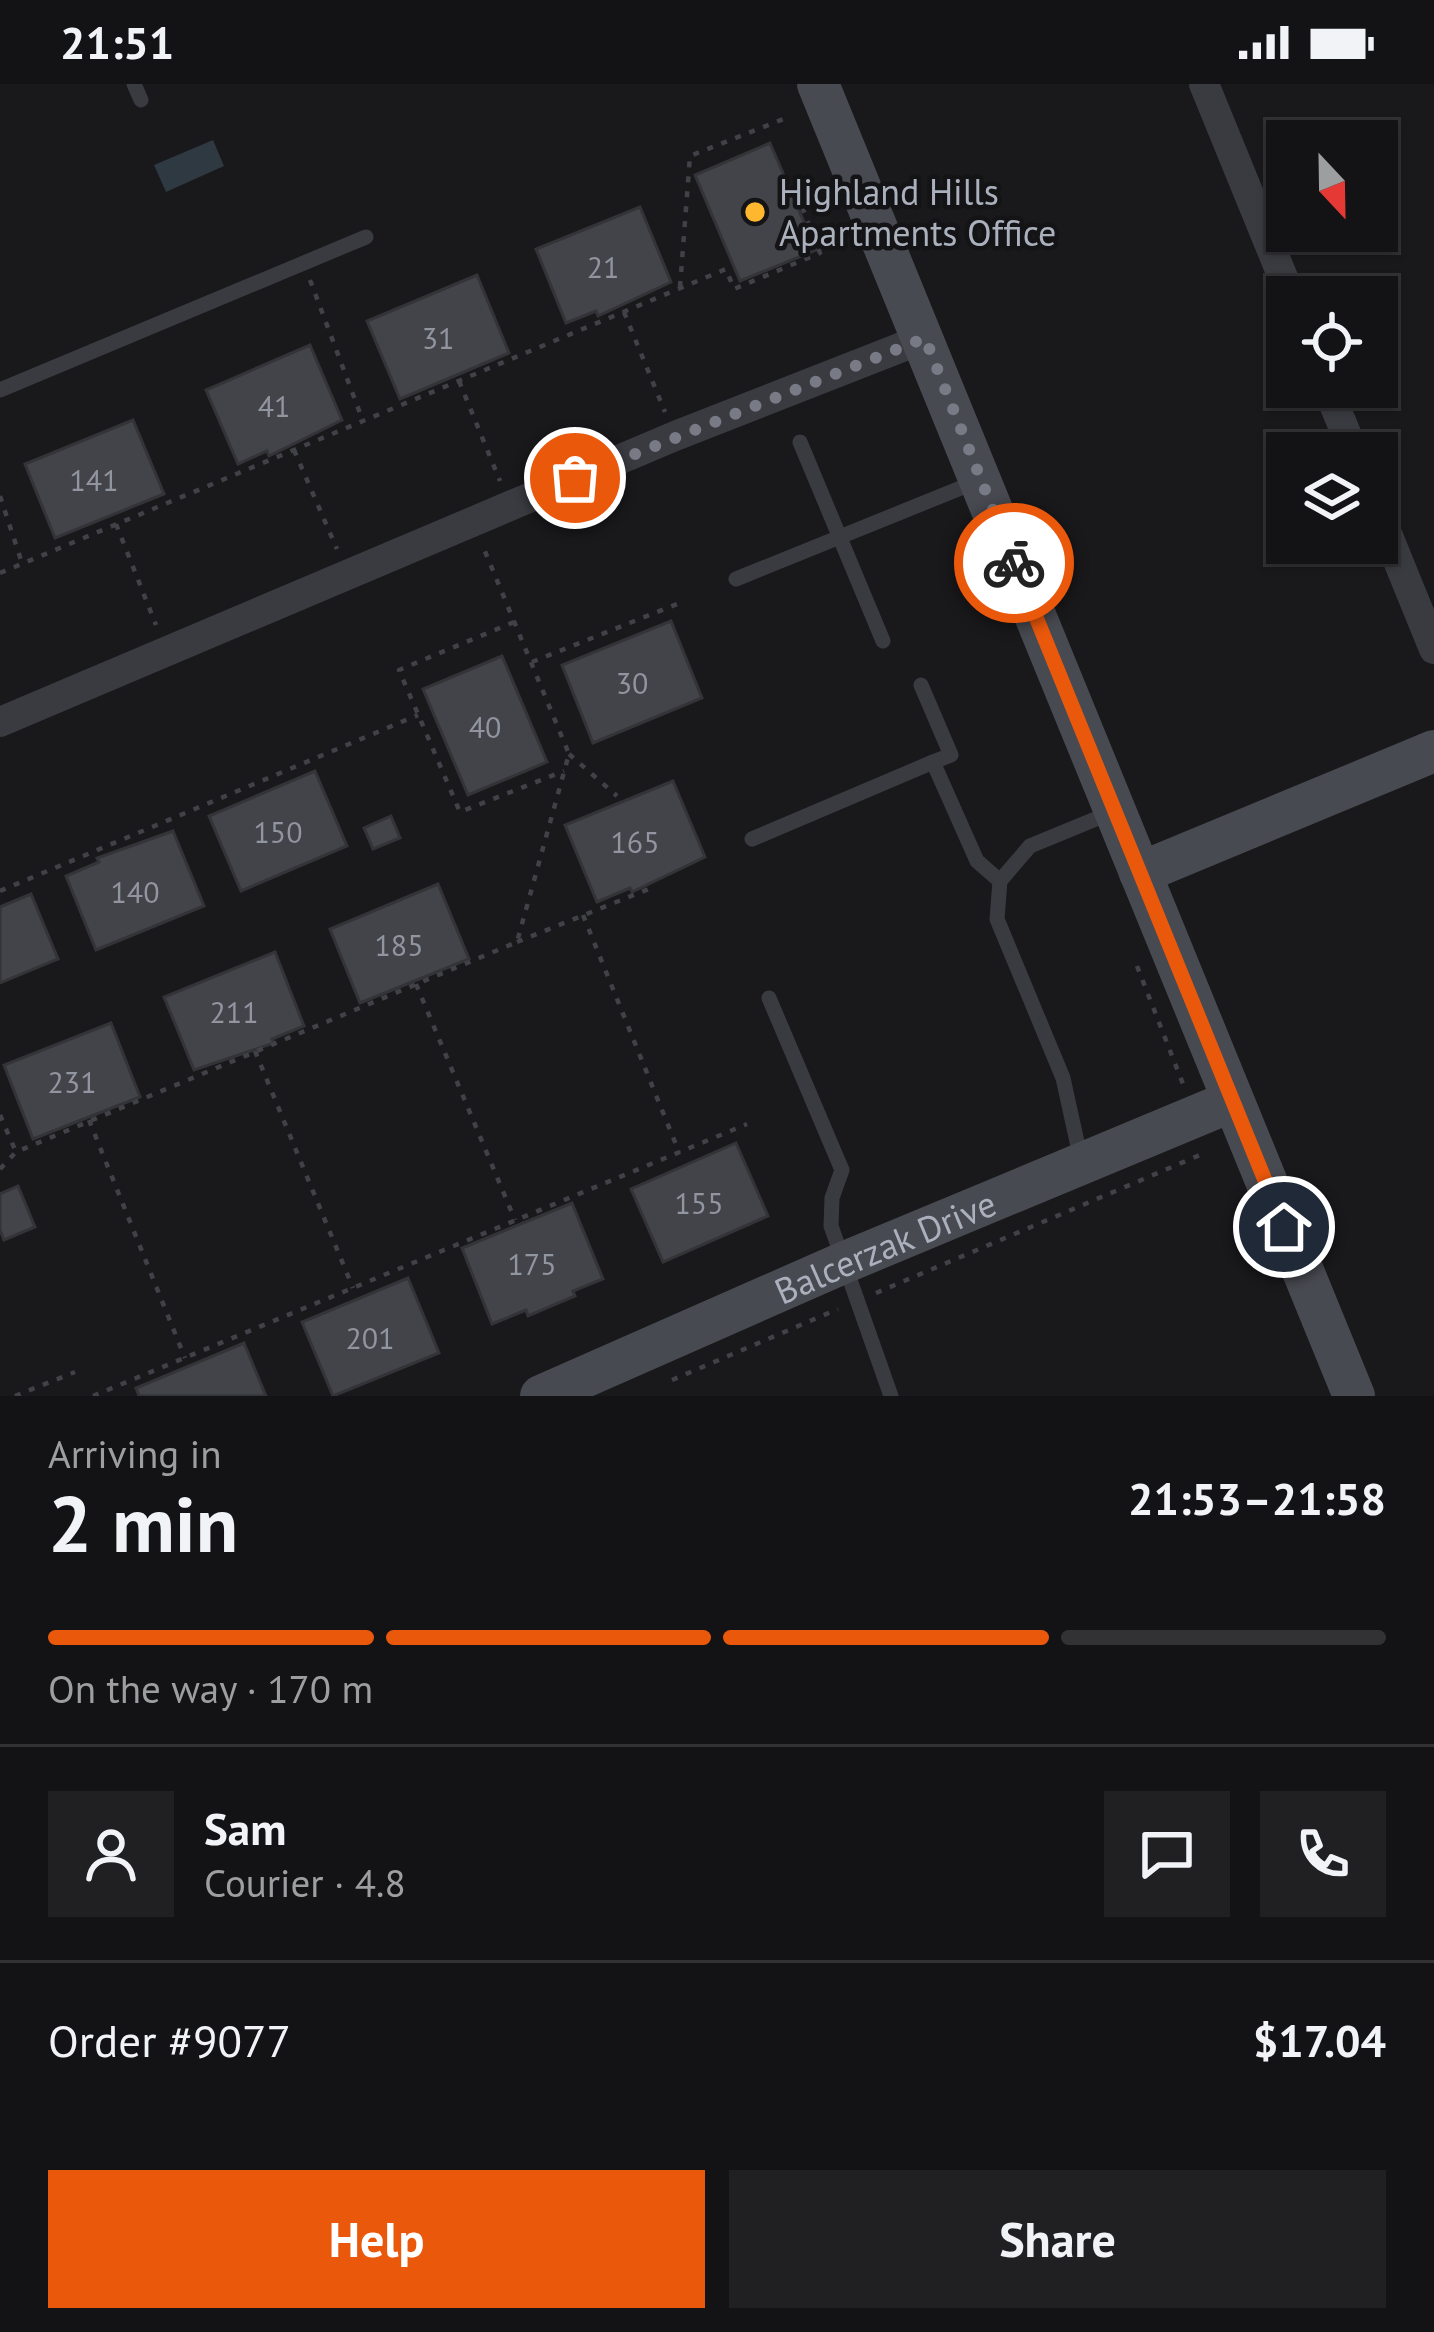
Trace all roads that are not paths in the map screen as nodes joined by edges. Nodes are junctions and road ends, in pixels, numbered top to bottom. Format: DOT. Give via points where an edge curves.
graph roads {
  1 [pos="1204,84"];
  2 [pos="807,99"];
  3 [pos="366,237"];
  4 [pos="1282,276"];
  5 [pos="925,338"];
  6 [pos="0,390"];
  7 [pos="800,442"];
  8 [pos="981,480"];
  9 [pos="841,536"];
  10 [pos="1398,561"];
  11 [pos="736,579"];
  12 [pos="884,641"];
  13 [pos="1434,650"];
  14 [pos="921,686"];
  15 [pos="0,722"];
  16 [pos="1434,751"];
  17 [pos="933,762"];
  18 [pos="1115,811"];
  19 [pos="752,839"];
  20 [pos="1140,873"];
  21 [pos="1000,881"];
  22 [pos="769,998"];
  23 [pos="1232,1101"];
  24 [pos="1081,1163"];
  25 [pos="851,1282"];
  26 [pos="542,1396"];
  27 [pos="891,1396"];
  28 [pos="1354,1396"];
  1 -- 4 [label="street"];
  2 -- 5 [label="street"];
  3 -- 6 [label="lane"];
  5 -- 8 [label="street"];
  5 -- 15 [label="street"];
  7 -- 9 [label="lane"];
  8 -- 9 [label="lane"];
  8 -- 18 [label="street"];
  9 -- 11 [label="lane"];
  9 -- 12 [label="lane"];
  10 -- 13 [label="street"];
  14 -- 17 [label="lane" via="951,755"];
  16 -- 20 [label="street"];
  17 -- 19 [label="lane"];
  17 -- 21 [label="lane" via="977,860"];
  18 -- 20 [label="street"];
  18 -- 21 [label="lane" via="1030,845"];
  20 -- 23 [label="street"];
  21 -- 24 [label="lane" via="998,919 1063,1078"];
  22 -- 25 [label="lane" via="842,1170 831,1226"];
  23 -- 24 [label="street, Balcerzak Drive"];
  23 -- 28 [label="street"];
  24 -- 25 [label="street, Balcerzak Drive"];
  25 -- 26 [label="street, Balcerzak Drive"];
  25 -- 27 [label="lane"];
}
